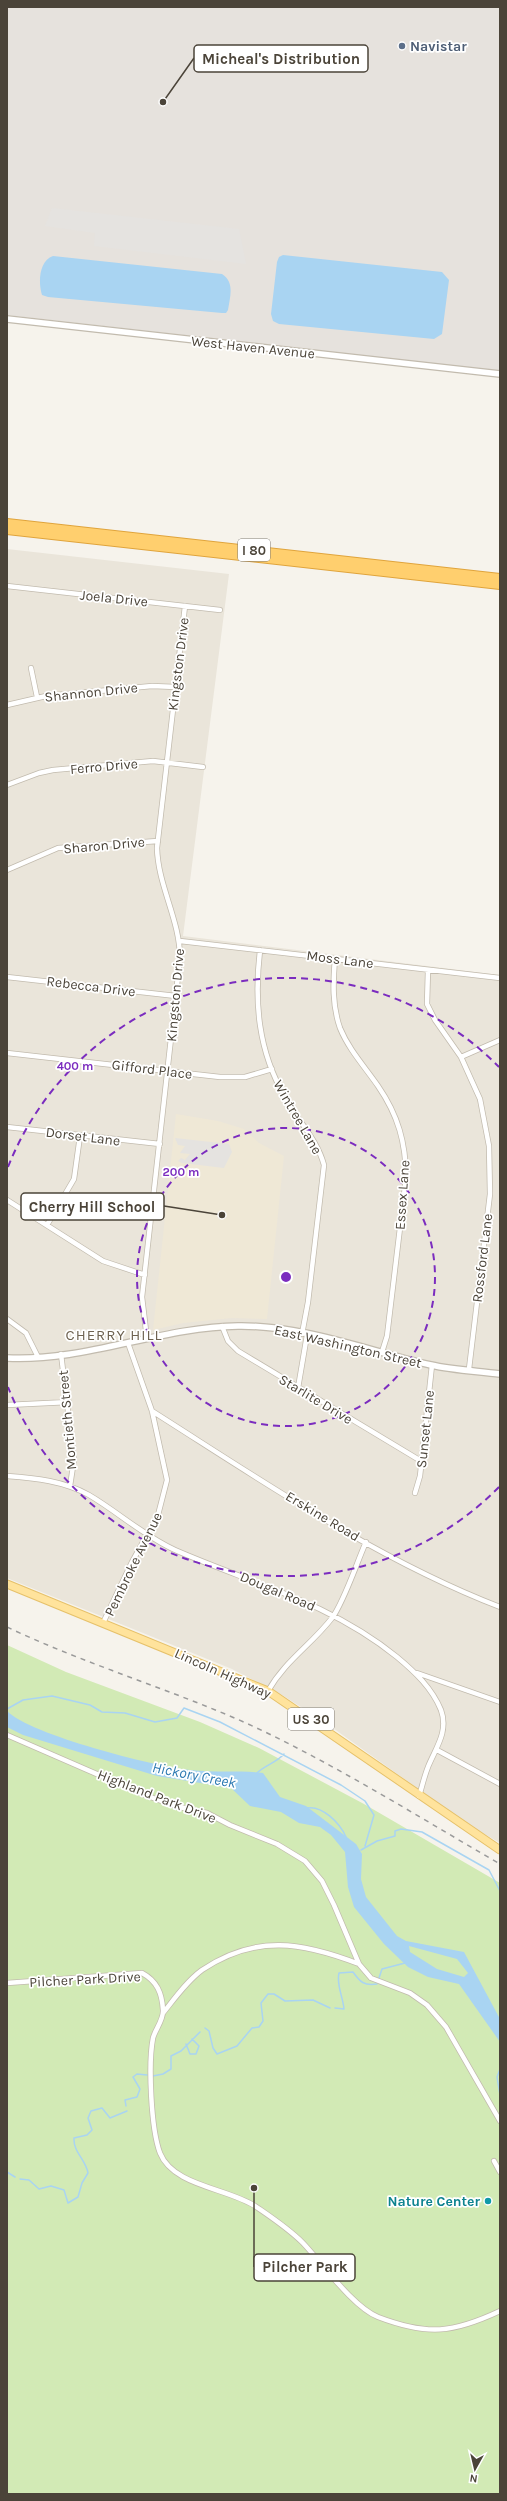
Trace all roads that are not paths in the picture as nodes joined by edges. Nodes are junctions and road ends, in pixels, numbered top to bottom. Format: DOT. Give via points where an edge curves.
graph roads {
  1 [pos="7,319"];
  2 [pos="500,374"];
  3 [pos="7,523"];
  4 [pos="7,530"];
  5 [pos="500,578"];
  6 [pos="500,585"];
  7 [pos="7,586"];
  8 [pos="185,606"];
  9 [pos="220,610"];
  10 [pos="31,668"];
  11 [pos="176,688"];
  12 [pos="37,697"];
  13 [pos="7,705"];
  14 [pos="167,763"];
  15 [pos="203,767"];
  16 [pos="7,785"];
  17 [pos="158,841"];
  18 [pos="7,870"];
  19 [pos="180,941"];
  20 [pos="260,950"];
  21 [pos="335,959"];
  22 [pos="428,970"];
  23 [pos="7,977"];
  24 [pos="500,978"];
  25 [pos="176,996"];
  26 [pos="500,1040"];
  27 [pos="7,1053"];
  28 [pos="461,1057"];
  29 [pos="272,1069"];
  30 [pos="169,1072"];
  31 [pos="7,1127"];
  32 [pos="80,1136"];
  33 [pos="160,1144"];
  34 [pos="7,1200"];
  35 [pos="47,1225"];
  36 [pos="145,1275"];
  37 [pos="7,1319"];
  38 [pos="222,1326"];
  39 [pos="304,1334"];
  40 [pos="147,1339"];
  41 [pos="128,1343"];
  42 [pos="382,1352"];
  43 [pos="61,1354"];
  44 [pos="38,1357"];
  45 [pos="7,1358"];
  46 [pos="432,1365"];
  47 [pos="469,1369"];
  48 [pos="500,1374"];
  49 [pos="298,1388"];
  50 [pos="69,1402"];
  51 [pos="7,1405"];
  52 [pos="152,1412"];
  53 [pos="421,1462"];
  54 [pos="7,1476"];
  55 [pos="70,1486"];
  56 [pos="415,1493"];
  57 [pos="148,1535"];
  58 [pos="366,1542"];
  59 [pos="7,1584"];
  60 [pos="500,1607"];
  61 [pos="334,1616"];
  62 [pos="104,1623"];
  63 [pos="416,1673"];
  64 [pos="268,1691"];
  65 [pos="500,1702"];
  66 [pos="7,1735"];
  67 [pos="437,1750"];
  68 [pos="500,1784"];
  69 [pos="419,1796"];
  70 [pos="500,1850"];
  71 [pos="358,1964"];
  72 [pos="7,1983"];
  73 [pos="163,2013"];
  74 [pos="500,2121"];
  75 [pos="494,2160"];
  76 [pos="500,2172"];
  77 [pos="500,2311"];
  1 -- 2 [label="street, West Haven Avenue"];
  3 -- 5 [label="highway, I 80"];
  4 -- 6 [label="highway, I 80"];
  7 -- 8 [label="street, Joela Drive"];
  8 -- 9 [label="street, Joela Drive"];
  8 -- 11 [label="street, Kingston Drive"];
  10 -- 12 [label="street"];
  11 -- 12 [label="street, Shannon Drive" via="142,687"];
  11 -- 14 [label="street, Kingston Drive"];
  12 -- 13 [label="street, Shannon Drive"];
  14 -- 15 [label="street, Ferro Drive"];
  14 -- 16 [label="street, Ferro Drive" via="153,761 53,770"];
  14 -- 17 [label="street, Kingston Drive"];
  17 -- 18 [label="street, Sharon Drive" via="63,847"];
  17 -- 19 [label="street, Kingston Drive" via="160,873"];
  19 -- 20 [label="street, Moss Lane"];
  19 -- 25 [label="street, Kingston Drive"];
  20 -- 21 [label="street, Moss Lane"];
  20 -- 29 [label="street, Wintree Lane" via="256,1007 261,1039"];
  21 -- 22 [label="street, Moss Lane"];
  21 -- 42 [label="street, Essex Lane" via="333,988 340,1028 348,1046 389,1103 404,1139 406,1178 388,1328"];
  22 -- 24 [label="street, Moss Lane"];
  22 -- 28 [label="street, Rossford Lane" via="427,1004"];
  23 -- 25 [label="street, Rebecca Drive"];
  25 -- 30 [label="street, Kingston Drive"];
  26 -- 28 [label="street"];
  27 -- 30 [label="street, Gifford Place"];
  28 -- 47 [label="street, Rossford Lane" via="480,1099 489,1146 490,1170 490,1194"];
  29 -- 30 [label="street, Gifford Place" via="238,1078"];
  29 -- 39 [label="street, Wintree Lane" via="284,1096 320,1150 324,1165"];
  30 -- 33 [label="street, Kingston Drive"];
  31 -- 32 [label="street, Dorset Lane"];
  32 -- 33 [label="street, Dorset Lane"];
  32 -- 35 [label="street" via="74,1179"];
  33 -- 36 [label="street, Kingston Drive"];
  34 -- 35 [label="street"];
  35 -- 36 [label="street" via="103,1261"];
  36 -- 40 [label="street, Kingston Drive" via="142,1297"];
  37 -- 44 [label="street" via="26,1333"];
  38 -- 39 [label="street, East Washington Street" via="272,1328"];
  38 -- 40 [label="street, East Washington Street" via="198,1328"];
  38 -- 49 [label="street, Starlite Drive" via="228,1341 238,1351"];
  39 -- 42 [label="street, East Washington Street"];
  39 -- 49 [label="street, Wintree Lane"];
  40 -- 41 [label="street, East Washington Street"];
  41 -- 43 [label="street, East Washington Street"];
  41 -- 52 [label="street, Pembroke Avenue"];
  42 -- 46 [label="street, East Washington Street"];
  43 -- 44 [label="street, East Washington Street"];
  43 -- 50 [label="street, Montieth Street"];
  44 -- 45 [label="street, East Washington Street"];
  46 -- 47 [label="street, East Washington Street"];
  46 -- 53 [label="street, Sunset Lane"];
  47 -- 48 [label="street, East Washington Street"];
  49 -- 53 [label="street, Starlite Drive"];
  50 -- 51 [label="street"];
  50 -- 55 [label="street, Montieth Street" via="74,1460"];
  52 -- 57 [label="street, Pembroke Avenue" via="167,1480 158,1515"];
  52 -- 58 [label="street, Erskine Road"];
  53 -- 56 [label="street, Sunset Lane"];
  54 -- 55 [label="street, Dougal Road" via="34,1478"];
  55 -- 57 [label="street, Dougal Road" via="89,1495"];
  57 -- 61 [label="street, Dougal Road" via="174,1550 267,1584"];
  57 -- 62 [label="street, Pembroke Avenue" via="132,1562"];
  58 -- 60 [label="street, Erskine Road" via="460,1592"];
  58 -- 61 [label="street"];
  59 -- 62 [label="main road, Lincoln Highway / US 30"];
  61 -- 63 [label="street, Dougal Road" via="387,1649"];
  61 -- 64 [label="street" via="320,1633 290,1659"];
  62 -- 64 [label="main road, Lincoln Highway / US 30"];
  63 -- 65 [label="street"];
  63 -- 67 [label="street, Dougal Road" via="432,1693 441,1712 443,1730"];
  64 -- 69 [label="main road, Lincoln Highway / US 30"];
  66 -- 71 [label="street, Highland Park Drive" via="145,1795 207,1813 278,1844 306,1861 322,1881"];
  67 -- 68 [label="street"];
  67 -- 69 [label="street, Dougal Road" via="428,1766"];
  69 -- 70 [label="main road, Lincoln Highway / US 30"];
  71 -- 73 [label="street" via="330,1952 300,1945 249,1948 203,1970"];
  71 -- 74 [label="street, Highland Park Drive" via="371,1978 410,1993 427,2005 446,2027"];
  72 -- 73 [label="street, Pilcher Park Drive" via="142,1973 153,1979 159,1990"];
  73 -- 77 [label="street" via="153,2038 149,2074 159,2150 164,2163 178,2175 252,2205 281,2223 356,2301 377,2316 430,2330 470,2325"];
  75 -- 76 [label="street"];
}
